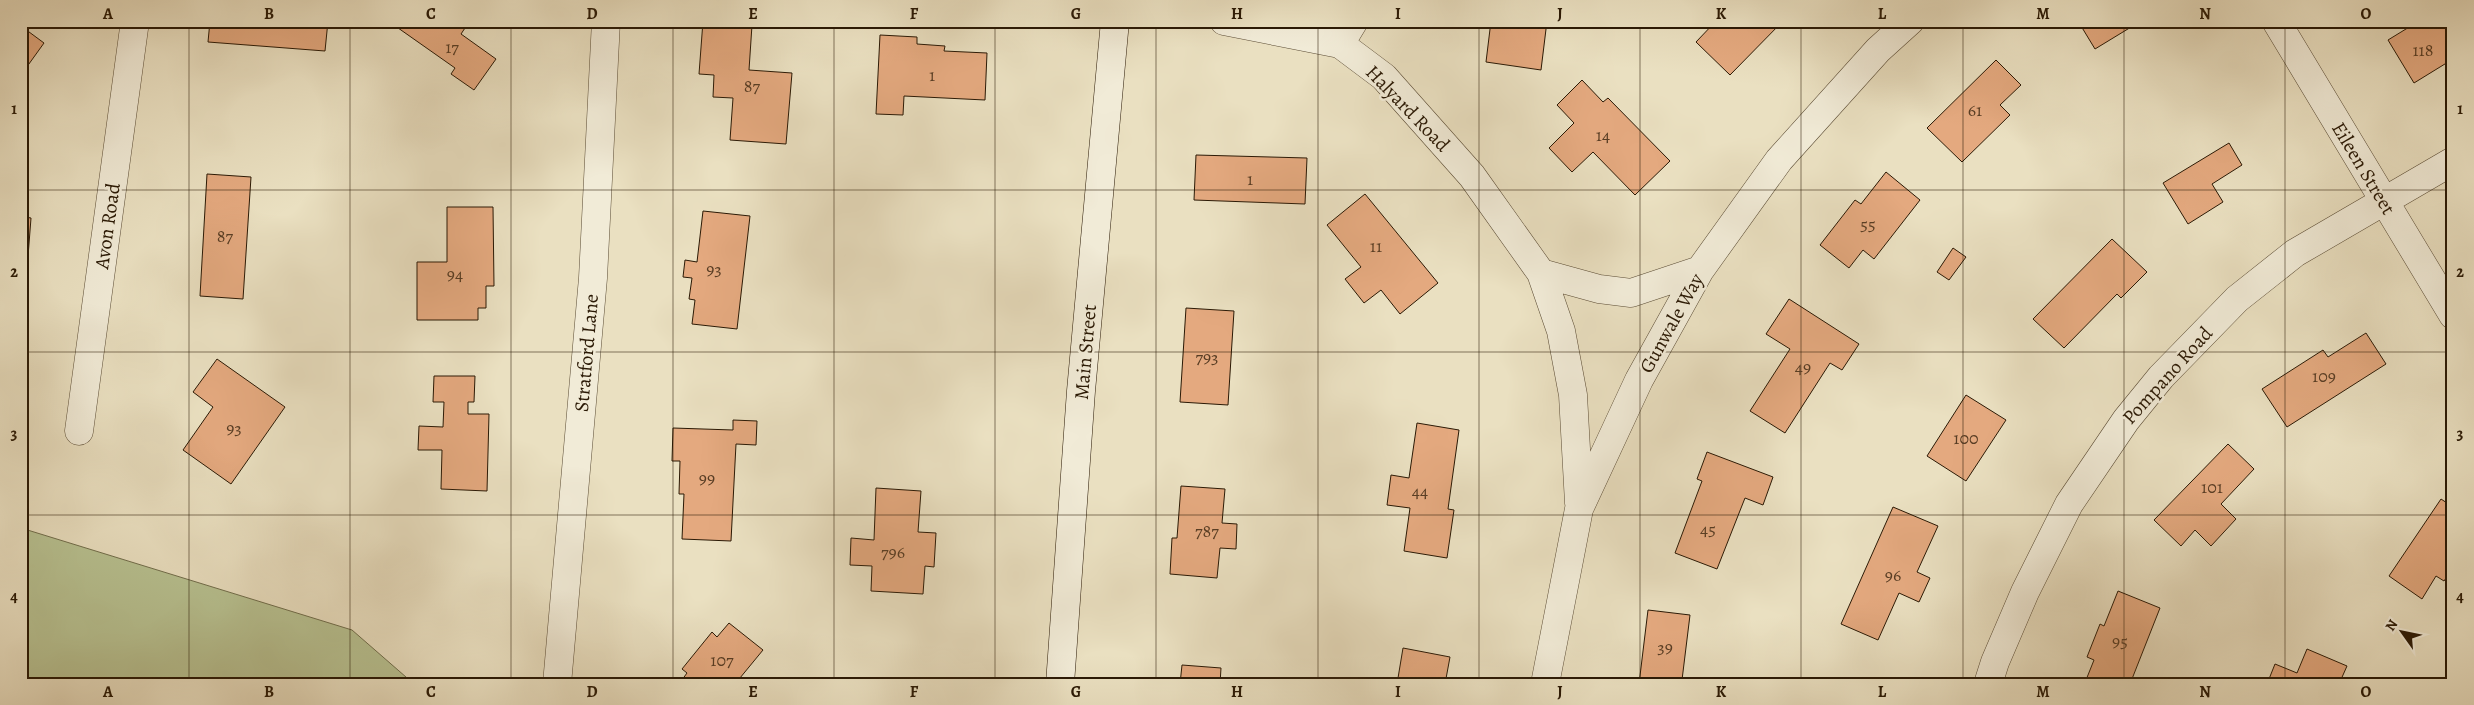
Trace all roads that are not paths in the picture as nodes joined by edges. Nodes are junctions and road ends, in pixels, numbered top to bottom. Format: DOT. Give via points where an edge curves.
graph roads {
  1 [pos="135,21"];
  2 [pos="606,21"];
  3 [pos="1115,21"];
  4 [pos="1224,21"];
  5 [pos="1910,21"];
  6 [pos="2276,21"];
  7 [pos="1347,32"];
  8 [pos="2453,161"];
  9 [pos="2384,202"];
  10 [pos="1700,270"];
  11 [pos="1541,272"];
  12 [pos="2453,315"];
  13 [pos="79,431"];
  14 [pos="1579,509"];
  15 [pos="557,684"];
  16 [pos="1060,684"];
  17 [pos="1545,684"];
  18 [pos="1988,684"];
  1 -- 13 [label="street, Avon Road"];
  2 -- 15 [label="street, Stratford Lane" via="593,278"];
  3 -- 16 [label="street, Main Street" via="1081,391"];
  4 -- 7 [label="street, Halyard Road"];
  5 -- 10 [label="street, Gunwale Way" via="1878,50 1779,160"];
  6 -- 9 [label="street, Eileen Street"];
  7 -- 11 [label="street, Halyard Road" via="1466,169"];
  8 -- 9 [label="street, Pompano Road"];
  9 -- 12 [label="street, Eileen Street"];
  9 -- 18 [label="street, Pompano Road" via="2295,253 2237,298 2126,420 2069,504 2024,592"];
  10 -- 11 [label="street" via="1631,293 1599,289"];
  10 -- 14 [label="street, Gunwale Way" via="1639,380"];
  11 -- 14 [label="street, Halyard Road" via="1561,331 1573,394"];
  14 -- 17 [label="street, Gunwale Way"];
}
